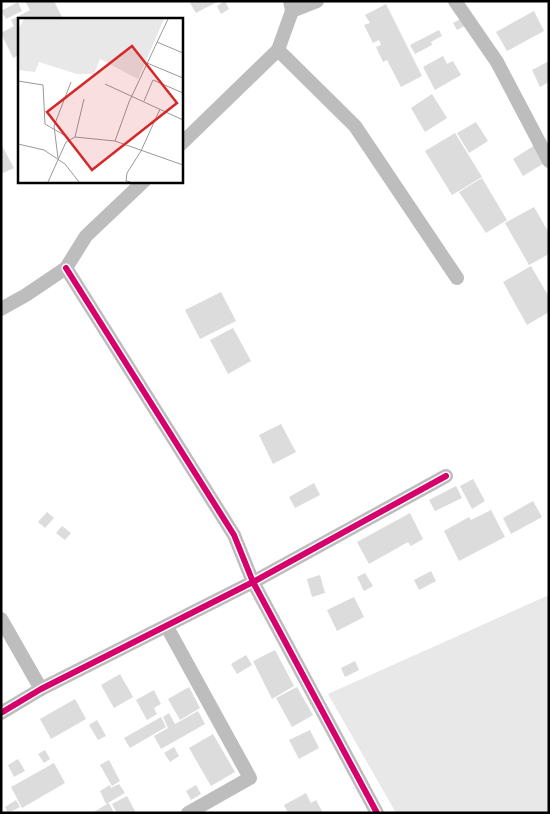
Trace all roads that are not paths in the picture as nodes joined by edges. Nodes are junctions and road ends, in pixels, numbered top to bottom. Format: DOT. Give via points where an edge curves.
graph roads {
  1 [pos="317,1"];
  2 [pos="455,1"];
  3 [pos="291,6"];
  4 [pos="278,50"];
  5 [pos="182,143"];
  6 [pos="549,161"];
  7 [pos="143,182"];
  8 [pos="66,268"];
  9 [pos="457,278"];
  10 [pos="1,309"];
  11 [pos="446,476"];
  12 [pos="253,582"];
  13 [pos="1,619"];
  14 [pos="167,627"];
  15 [pos="42,689"];
  16 [pos="1,713"];
  17 [pos="188,813"];
  18 [pos="377,813"];
  1 -- 3 [label="street"];
  2 -- 6 [label="street" via="497,62"];
  3 -- 4 [label="street"];
  4 -- 5 [label="street"];
  4 -- 9 [label="street" via="355,126"];
  7 -- 8 [label="street" via="86,236"];
  8 -- 10 [label="street"];
  8 -- 12 [label="street" via="234,534"];
  11 -- 12 [label="street"];
  12 -- 14 [label="street"];
  12 -- 18 [label="street"];
  13 -- 15 [label="street"];
  14 -- 15 [label="street"];
  14 -- 17 [label="street" via="250,778"];
  15 -- 16 [label="street"];
}
